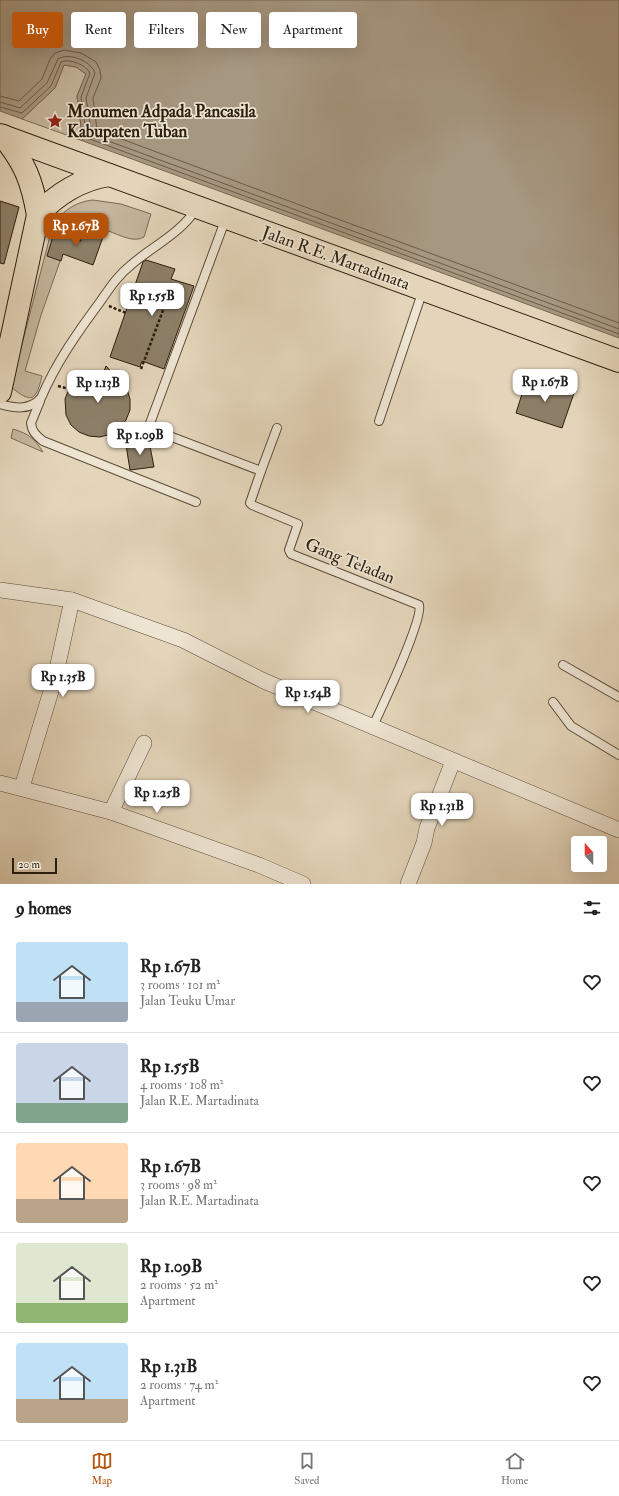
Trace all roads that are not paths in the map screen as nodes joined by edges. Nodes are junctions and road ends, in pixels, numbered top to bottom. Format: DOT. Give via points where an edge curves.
graph roads {
  1 [pos="1,135"];
  2 [pos="109,175"];
  3 [pos="198,207"];
  4 [pos="38,215"];
  5 [pos="226,217"];
  6 [pos="424,289"];
  7 [pos="619,361"];
  8 [pos="0,392"];
  9 [pos="41,398"];
  10 [pos="0,404"];
  11 [pos="380,421"];
  12 [pos="277,428"];
  13 [pos="261,471"];
  14 [pos="196,502"];
  15 [pos="0,590"];
  16 [pos="72,600"];
  17 [pos="563,665"];
  18 [pos="619,697"];
  19 [pos="553,702"];
  20 [pos="373,726"];
  21 [pos="144,743"];
  22 [pos="619,755"];
  23 [pos="453,761"];
  24 [pos="0,783"];
  25 [pos="22,787"];
  26 [pos="111,812"];
  27 [pos="619,830"];
  28 [pos="303,884"];
  29 [pos="408,884"];
  1 -- 2 [label="highway, Jalan R.E. Martadinata"];
  1 -- 4 [label="highway" via="25,168"];
  2 -- 3 [label="highway, Jalan R.E. Martadinata"];
  2 -- 4 [label="highway" via="71,189"];
  3 -- 5 [label="highway, Jalan R.E. Martadinata"];
  3 -- 9 [label="lane" via="178,231 125,270 74,337"];
  4 -- 8 [label="highway"];
  5 -- 6 [label="highway, Jalan R.E. Martadinata"];
  5 -- 13 [label="lane" via="149,426 151,429"];
  6 -- 7 [label="highway, Jalan R.E. Martadinata"];
  6 -- 11 [label="lane"];
  9 -- 10 [label="lane" via="33,405 22,408"];
  9 -- 14 [label="lane" via="31,423 34,432 43,441"];
  12 -- 13 [label="lane"];
  13 -- 20 [label="lane, Gang Teladan" via="250,504 298,524 290,553 419,606 411,637"];
  15 -- 16 [label="street"];
  16 -- 20 [label="street" via="183,640 264,681"];
  16 -- 25 [label="street" via="55,678"];
  17 -- 18 [label="lane"];
  19 -- 22 [label="lane" via="571,726"];
  20 -- 23 [label="street"];
  21 -- 26 [label="street"];
  23 -- 27 [label="street"];
  23 -- 29 [label="street"];
  24 -- 25 [label="street"];
  25 -- 26 [label="street"];
  26 -- 28 [label="street" via="259,865"];
}
